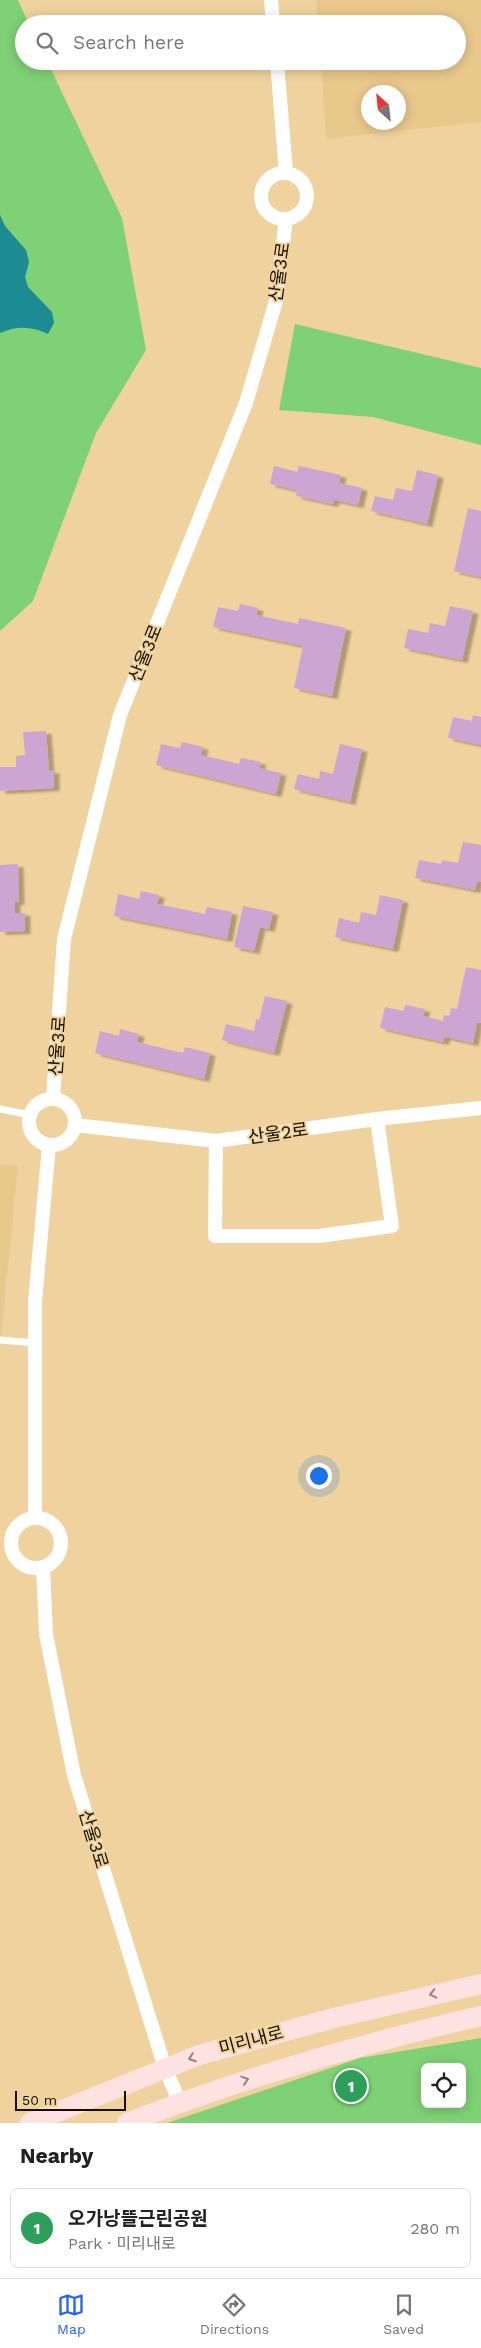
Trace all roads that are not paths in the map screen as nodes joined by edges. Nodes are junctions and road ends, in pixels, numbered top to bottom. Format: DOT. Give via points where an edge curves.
graph roads {
  1 [pos="271,0"];
  2 [pos="272,15"];
  3 [pos="277,70"];
  4 [pos="286,173"];
  5 [pos="286,219"];
  6 [pos="53,1099"];
  7 [pos="481,1108"];
  8 [pos="0,1110"];
  9 [pos="30,1115"];
  10 [pos="377,1119"];
  11 [pos="75,1125"];
  12 [pos="216,1141"];
  13 [pos="49,1145"];
  14 [pos="0,1340"];
  15 [pos="35,1343"];
  16 [pos="35,1518"];
  17 [pos="6,1548"];
  18 [pos="43,1567"];
  19 [pos="481,1984"];
  20 [pos="481,2016"];
  21 [pos="165,2068"];
  22 [pos="180,2103"];
  23 [pos="30,2123"];
  24 [pos="127,2123"];
  1 -- 2 [label="street"];
  3 -- 4 [label="street"];
  4 -- 5 [label="street" via="301,180 307,194 304,208"];
  4 -- 5 [label="street" via="266,181 261,195 266,210 272,216"];
  5 -- 6 [label="street, 산울3로" via="276,301 246,403 120,715 64,939"];
  6 -- 9 [label="street" via="39,1103"];
  6 -- 11 [label="street" via="72,1110"];
  7 -- 10 [label="street, 산울2로"];
  8 -- 9 [label="lane"];
  9 -- 13 [label="street" via="28,1122 33,1136"];
  10 -- 12 [label="street, 산울2로"];
  10 -- 12 [label="street" via="392,1226 319,1236 215,1236"];
  11 -- 12 [label="street, 산울2로"];
  11 -- 13 [label="street" via="68,1139 61,1144"];
  13 -- 15 [label="street" via="35,1302"];
  14 -- 15 [label="lane"];
  15 -- 16 [label="street"];
  16 -- 17 [label="street" via="17,1526"];
  16 -- 18 [label="street" via="55,1526 62,1541 57,1556"];
  17 -- 18 [label="street" via="29,1567"];
  18 -- 21 [label="street, 산울3로" via="46,1634 74,1775"];
  19 -- 21 [label="main road, 미리내로, one-way" via="248,2040"];
  22 -- 20 [label="main road, 미리내로, one-way" via="346,2049"];
  21 -- 22 [label="street, 산울3로"];
  21 -- 23 [label="main road, 미리내로"];
  22 -- 24 [label="main road, 미리내로"];
}
